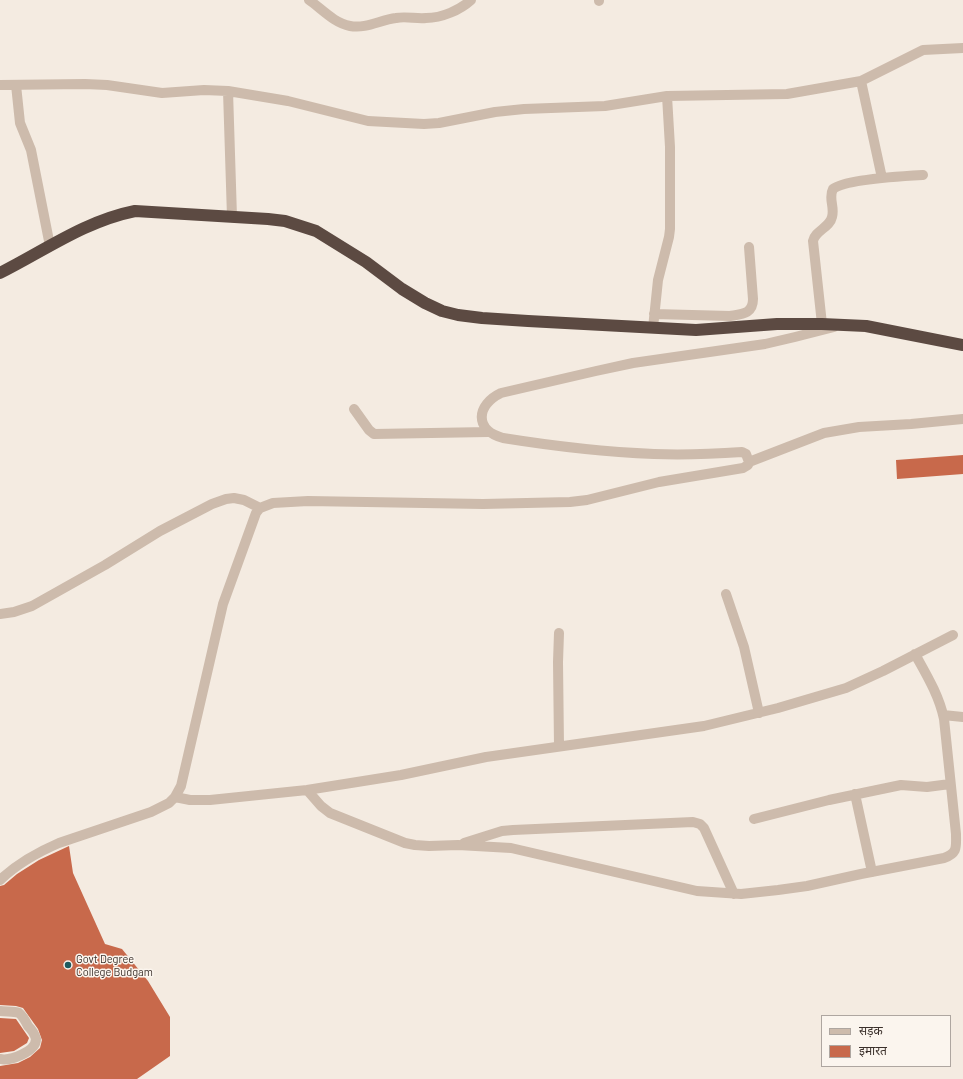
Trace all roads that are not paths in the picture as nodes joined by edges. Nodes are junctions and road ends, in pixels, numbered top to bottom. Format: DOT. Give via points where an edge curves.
graph roads {
  1 [pos="309,0"];
  2 [pos="472,0"];
  3 [pos="963,48"];
  4 [pos="861,81"];
  5 [pos="0,85"];
  6 [pos="16,85"];
  7 [pos="228,91"];
  8 [pos="666,96"];
  9 [pos="923,175"];
  10 [pos="882,178"];
  11 [pos="232,217"];
  12 [pos="50,246"];
  13 [pos="750,247"];
  14 [pos="0,273"];
  15 [pos="654,314"];
  16 [pos="822,324"];
  17 [pos="842,324"];
  18 [pos="653,328"];
  19 [pos="963,345"];
  20 [pos="354,409"];
  21 [pos="963,419"];
  22 [pos="488,432"];
  23 [pos="749,462"];
  24 [pos="260,508"];
  25 [pos="726,594"];
  26 [pos="0,614"];
  27 [pos="559,633"];
  28 [pos="953,635"];
  29 [pos="915,654"];
  30 [pos="759,713"];
  31 [pos="943,715"];
  32 [pos="963,717"];
  33 [pos="559,746"];
  34 [pos="950,784"];
  35 [pos="307,790"];
  36 [pos="855,794"];
  37 [pos="175,797"];
  38 [pos="754,819"];
  39 [pos="458,845"];
  40 [pos="872,872"];
  41 [pos="0,880"];
  42 [pos="734,894"];
  43 [pos="0,1011"];
  44 [pos="0,1059"];
  1 -- 2 [label="street" via="334,19 357,27 396,18 441,16 460,9"];
  3 -- 4 [label="street" via="923,50"];
  4 -- 8 [label="street" via="787,94"];
  4 -- 10 [label="street"];
  5 -- 6 [label="street"];
  6 -- 7 [label="street" via="107,85 162,93"];
  6 -- 12 [label="street" via="20,123 31,150"];
  7 -- 8 [label="street" via="288,100 368,121 424,124 496,112 605,106"];
  7 -- 11 [label="street"];
  8 -- 15 [label="street" via="670,147 670,237 658,280"];
  9 -- 10 [label="street"];
  10 -- 16 [label="street" via="841,185 831,192 832,217 813,238"];
  11 -- 12 [label="highway" via="134,211 98,221"];
  11 -- 18 [label="highway" via="285,221 316,231 366,262 402,289 442,311 482,318"];
  12 -- 14 [label="highway"];
  13 -- 15 [label="street" via="753,299 750,310 730,316"];
  15 -- 18 [label="street"];
  16 -- 17 [label="highway"];
  16 -- 18 [label="highway" via="777,324 696,330"];
  17 -- 19 [label="highway" via="866,326"];
  17 -- 22 [label="street" via="765,344 633,363 501,393 489,400 484,407 484,426"];
  20 -- 22 [label="street" via="374,434"];
  21 -- 23 [label="street" via="864,426 824,433"];
  22 -- 23 [label="street" via="503,438 533,443 653,454 742,452 746,454"];
  23 -- 24 [label="street" via="743,468 659,482 570,502 483,504 308,501 274,503"];
  24 -- 26 [label="street" via="234,498 212,504 160,531 32,606"];
  24 -- 37 [label="street" via="223,604 181,786"];
  25 -- 30 [label="street" via="742,639"];
  27 -- 33 [label="street"];
  28 -- 29 [label="street"];
  29 -- 30 [label="street" via="846,688"];
  29 -- 31 [label="street" via="931,683"];
  30 -- 33 [label="street" via="704,726"];
  31 -- 32 [label="street"];
  31 -- 34 [label="street"];
  33 -- 35 [label="street"];
  34 -- 36 [label="street" via="927,787 901,785"];
  34 -- 40 [label="street" via="956,834 954,852 944,858"];
  35 -- 37 [label="street" via="210,800"];
  35 -- 39 [label="street" via="330,813 405,842 429,846"];
  36 -- 38 [label="street"];
  36 -- 40 [label="street"];
  37 -- 41 [label="street" via="151,812 46,849"];
  39 -- 42 [label="street" via="511,848 697,891"];
  39 -- 42 [label="street" via="491,834 514,830 693,822 704,828"];
  40 -- 42 [label="street" via="807,886"];
  43 -- 44 [label="street" via="16,1012 22,1016 36,1040 28,1051 20,1056 9,1060"];
}
